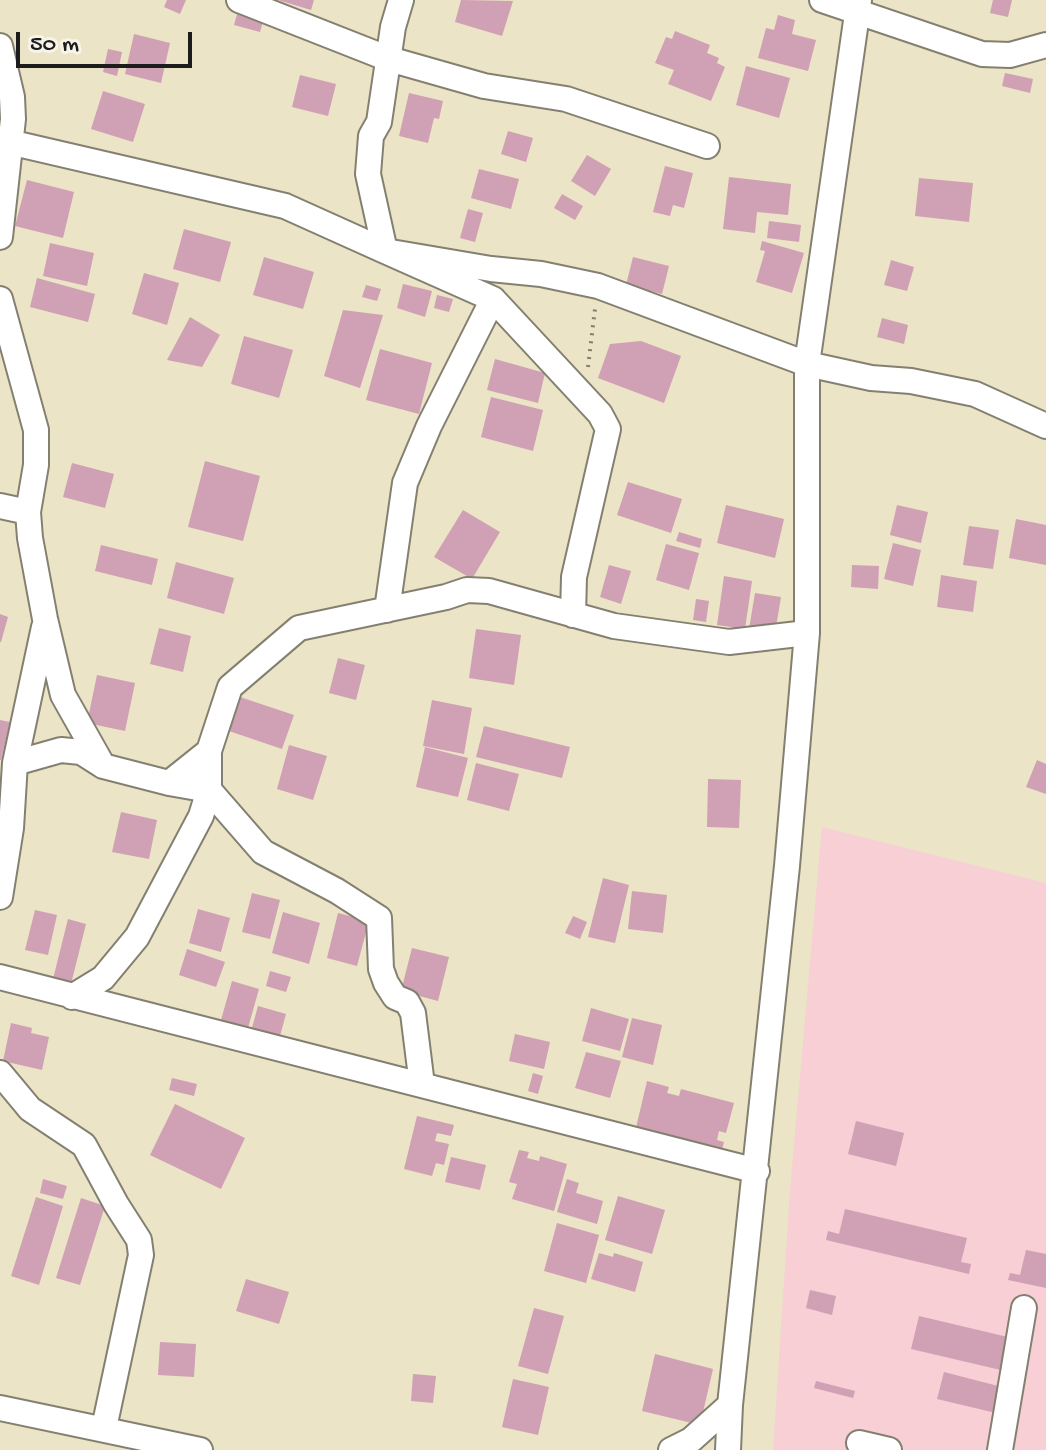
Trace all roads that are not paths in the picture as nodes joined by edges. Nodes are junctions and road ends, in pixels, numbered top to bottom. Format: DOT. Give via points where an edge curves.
graph roads {
  1 [pos="239,0"];
  2 [pos="401,0"];
  3 [pos="822,0"];
  4 [pos="859,5"];
  5 [pos="1046,45"];
  6 [pos="0,46"];
  7 [pos="389,59"];
  8 [pos="6,141"];
  9 [pos="707,146"];
  10 [pos="0,237"];
  11 [pos="385,251"];
  12 [pos="0,299"];
  13 [pos="493,299"];
  14 [pos="807,364"];
  15 [pos="1046,426"];
  16 [pos="0,506"];
  17 [pos="28,512"];
  18 [pos="387,610"];
  19 [pos="573,615"];
  20 [pos="45,619"];
  21 [pos="807,633"];
  22 [pos="209,751"];
  23 [pos="15,763"];
  24 [pos="103,766"];
  25 [pos="169,783"];
  26 [pos="209,790"];
  27 [pos="0,897"];
  28 [pos="0,977"];
  29 [pos="72,997"];
  30 [pos="0,1073"];
  31 [pos="422,1085"];
  32 [pos="757,1171"];
  33 [pos="1024,1308"];
  34 [pos="730,1405"];
  35 [pos="0,1408"];
  36 [pos="104,1428"];
  37 [pos="859,1443"];
  38 [pos="200,1450"];
  39 [pos="671,1450"];
  40 [pos="728,1450"];
  41 [pos="889,1450"];
  42 [pos="1000,1450"];
  1 -- 7 [label="street"];
  2 -- 7 [label="street"];
  3 -- 4 [label="street"];
  4 -- 5 [label="street" via="982,54 1010,55"];
  4 -- 14 [label="street"];
  6 -- 8 [label="street" via="12,97"];
  7 -- 9 [label="street" via="484,86 566,99"];
  7 -- 11 [label="street" via="368,174"];
  8 -- 10 [label="street"];
  8 -- 11 [label="street" via="285,206"];
  11 -- 13 [label="street"];
  11 -- 14 [label="street" via="598,286"];
  12 -- 17 [label="street" via="36,430"];
  13 -- 18 [label="street" via="405,483"];
  13 -- 19 [label="street" via="608,429 574,577"];
  14 -- 15 [label="street" via="975,394"];
  14 -- 21 [label="street"];
  16 -- 17 [label="street"];
  17 -- 20 [label="street"];
  18 -- 19 [label="street" via="467,590 489,591"];
  18 -- 22 [label="street" via="299,628 230,687"];
  19 -- 21 [label="street" via="729,642"];
  20 -- 23 [label="street"];
  20 -- 24 [label="street" via="63,695"];
  21 -- 32 [label="street"];
  22 -- 25 [label="street"];
  22 -- 26 [label="street"];
  23 -- 24 [label="street" via="61,750 81,752"];
  23 -- 27 [label="street"];
  24 -- 25 [label="street"];
  25 -- 26 [label="street"];
  26 -- 29 [label="street" via="201,816 137,937 103,978"];
  26 -- 31 [label="street" via="263,852 379,918 381,969 395,997 407,1002 413,1013"];
  28 -- 29 [label="street"];
  29 -- 31 [label="street"];
  30 -- 36 [label="street" via="30,1109 84,1145 139,1240 141,1255"];
  31 -- 32 [label="street"];
  32 -- 34 [label="street"];
  33 -- 42 [label="street"];
  34 -- 39 [label="street" via="691,1440"];
  34 -- 40 [label="street"];
  35 -- 36 [label="street"];
  36 -- 38 [label="street"];
  37 -- 41 [label="street"];
}
